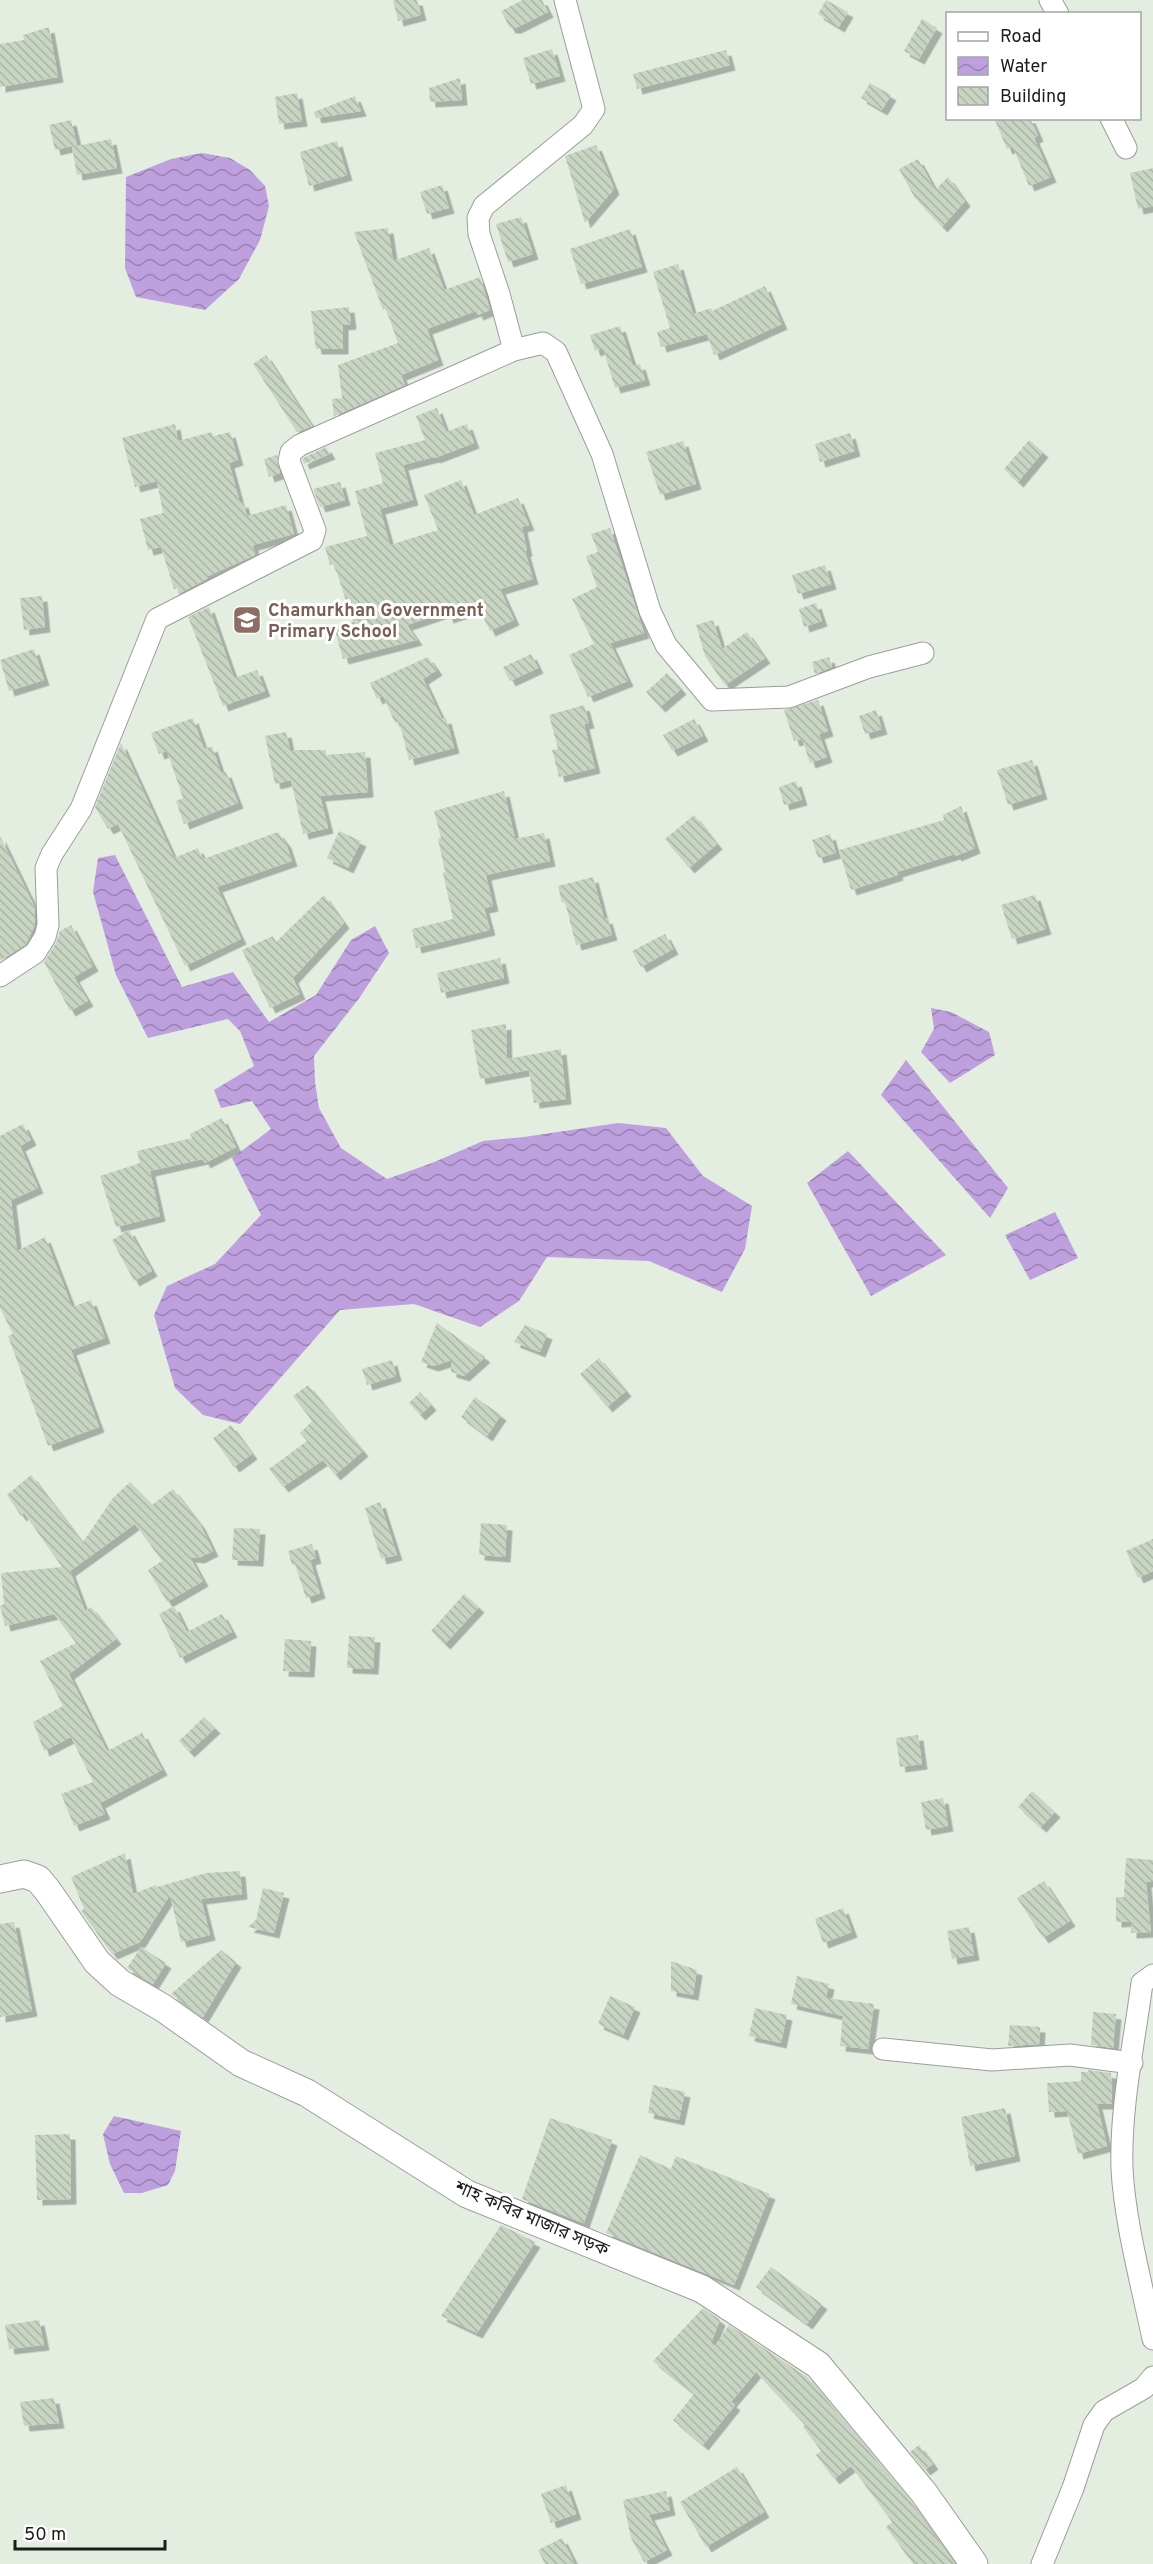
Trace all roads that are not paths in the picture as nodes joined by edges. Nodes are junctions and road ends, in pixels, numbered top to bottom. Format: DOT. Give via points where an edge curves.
graph roads {
  1 [pos="565,0"];
  2 [pos="1112,120"];
  3 [pos="1126,148"];
  4 [pos="514,350"];
  5 [pos="923,653"];
  6 [pos="0,976"];
  7 [pos="0,1879"];
  8 [pos="1153,1975"];
  9 [pos="883,2049"];
  10 [pos="1132,2063"];
  11 [pos="1153,2339"];
  12 [pos="1153,2377"];
  13 [pos="974,2564"];
  14 [pos="1042,2564"];
  1 -- 4 [label="street" via="594,109 583,125 484,206 478,218 479,234"];
  2 -- 3 [label="street"];
  4 -- 5 [label="street" via="543,343 556,352 602,454 650,611 666,645 712,699 789,697 869,667"];
  4 -- 6 [label="street" via="291,452 289,461 315,535 253,572 157,620 81,809 46,868 45,938 35,953"];
  7 -- 13 [label="street, শাহ কবির মাজার সড়ক" via="24,1874 38,1879 97,1962 120,1983 241,2063 307,2093 467,2194 702,2289 818,2365 924,2493"];
  8 -- 10 [label="street" via="1142,1983"];
  9 -- 10 [label="street" via="992,2060 1070,2055"];
  10 -- 11 [label="street" via="1124,2105 1122,2170"];
  12 -- 14 [label="street" via="1144,2388 1104,2411 1094,2425"];
}
